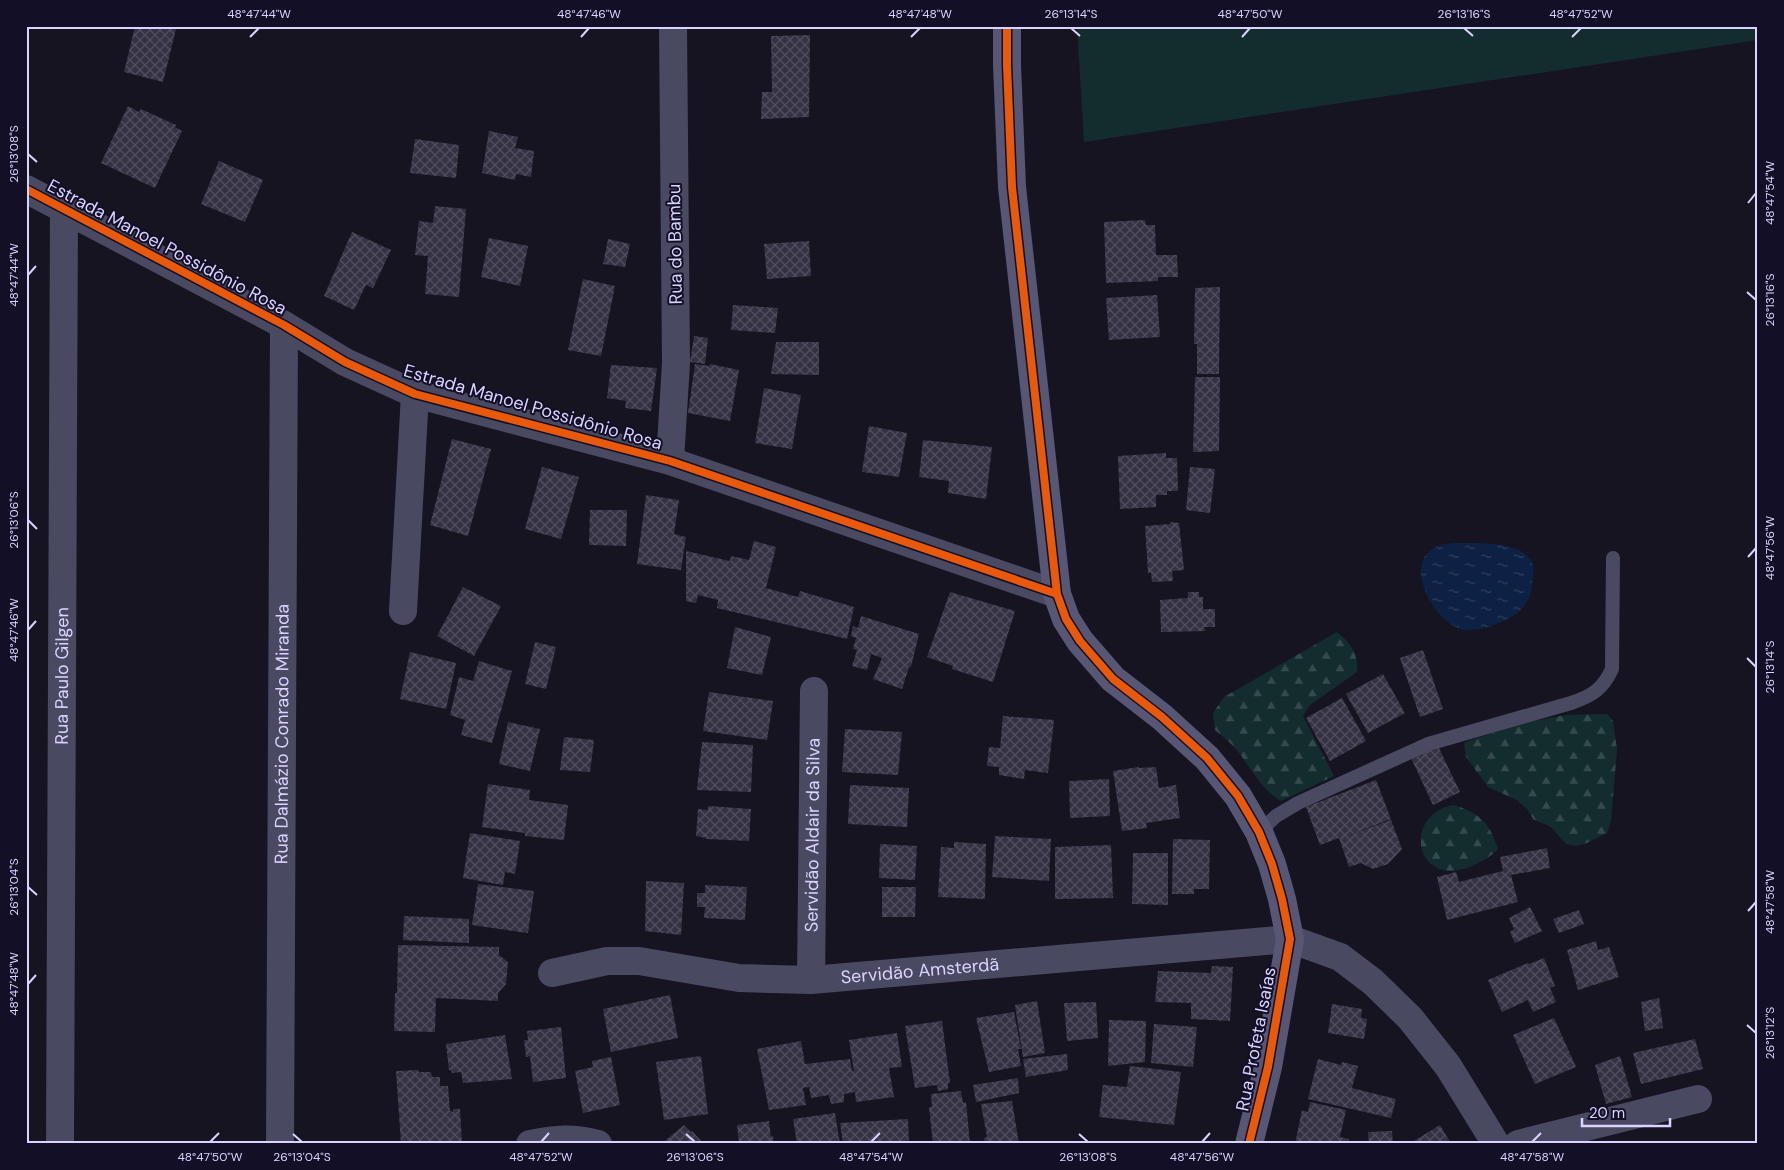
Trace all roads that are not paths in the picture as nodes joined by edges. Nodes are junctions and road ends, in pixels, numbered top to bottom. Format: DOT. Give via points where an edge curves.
graph roads {
  1 [pos="673,26"];
  2 [pos="1007,26"];
  3 [pos="26,189"];
  4 [pos="64,209"];
  5 [pos="284,326"];
  6 [pos="416,394"];
  7 [pos="670,461"];
  8 [pos="1613,558"];
  9 [pos="1057,594"];
  10 [pos="402,611"];
  11 [pos="814,691"];
  12 [pos="1259,832"];
  13 [pos="1290,938"];
  14 [pos="552,973"];
  15 [pos="811,980"];
  16 [pos="1698,1099"];
  17 [pos="60,1144"];
  18 [pos="280,1144"];
  19 [pos="530,1144"];
  20 [pos="598,1144"];
  21 [pos="1249,1144"];
  22 [pos="1496,1144"];
  23 [pos="1518,1144"];
  1 -- 7 [label="street, Rua do Bambu" via="676,363"];
  2 -- 9 [label="street" via="1012,187"];
  3 -- 4 [label="street, Estrada Manoel Possidônio Rosa"];
  4 -- 5 [label="street, Estrada Manoel Possidônio Rosa"];
  4 -- 17 [label="street, Rua Paulo Gilgen"];
  5 -- 6 [label="street, Estrada Manoel Possidônio Rosa" via="345,362"];
  5 -- 18 [label="street, Rua Dalmázio Conrado Miranda"];
  6 -- 7 [label="street, Estrada Manoel Possidônio Rosa"];
  6 -- 10 [label="street"];
  7 -- 9 [label="street, Estrada Manoel Possidônio Rosa"];
  8 -- 12 [label="lane" via="1612,669 1596,692 1584,699 1428,744 1298,803 1276,816"];
  9 -- 12 [label="street" via="1066,619 1080,642 1113,680 1162,717 1207,758 1238,796"];
  11 -- 15 [label="street, Servidão Aldair da Silva"];
  12 -- 13 [label="street" via="1272,864"];
  13 -- 15 [label="street, Servidão Amsterdã"];
  13 -- 21 [label="street, Rua Profeta Isaías" via="1268,1067"];
  13 -- 22 [label="street" via="1340,957 1373,982 1410,1018 1448,1066"];
  14 -- 15 [label="street, Servidão Amsterdã" via="607,961 639,962 739,978"];
  16 -- 23 [label="street"];
  19 -- 20 [label="street" via="560,1138"];
}
